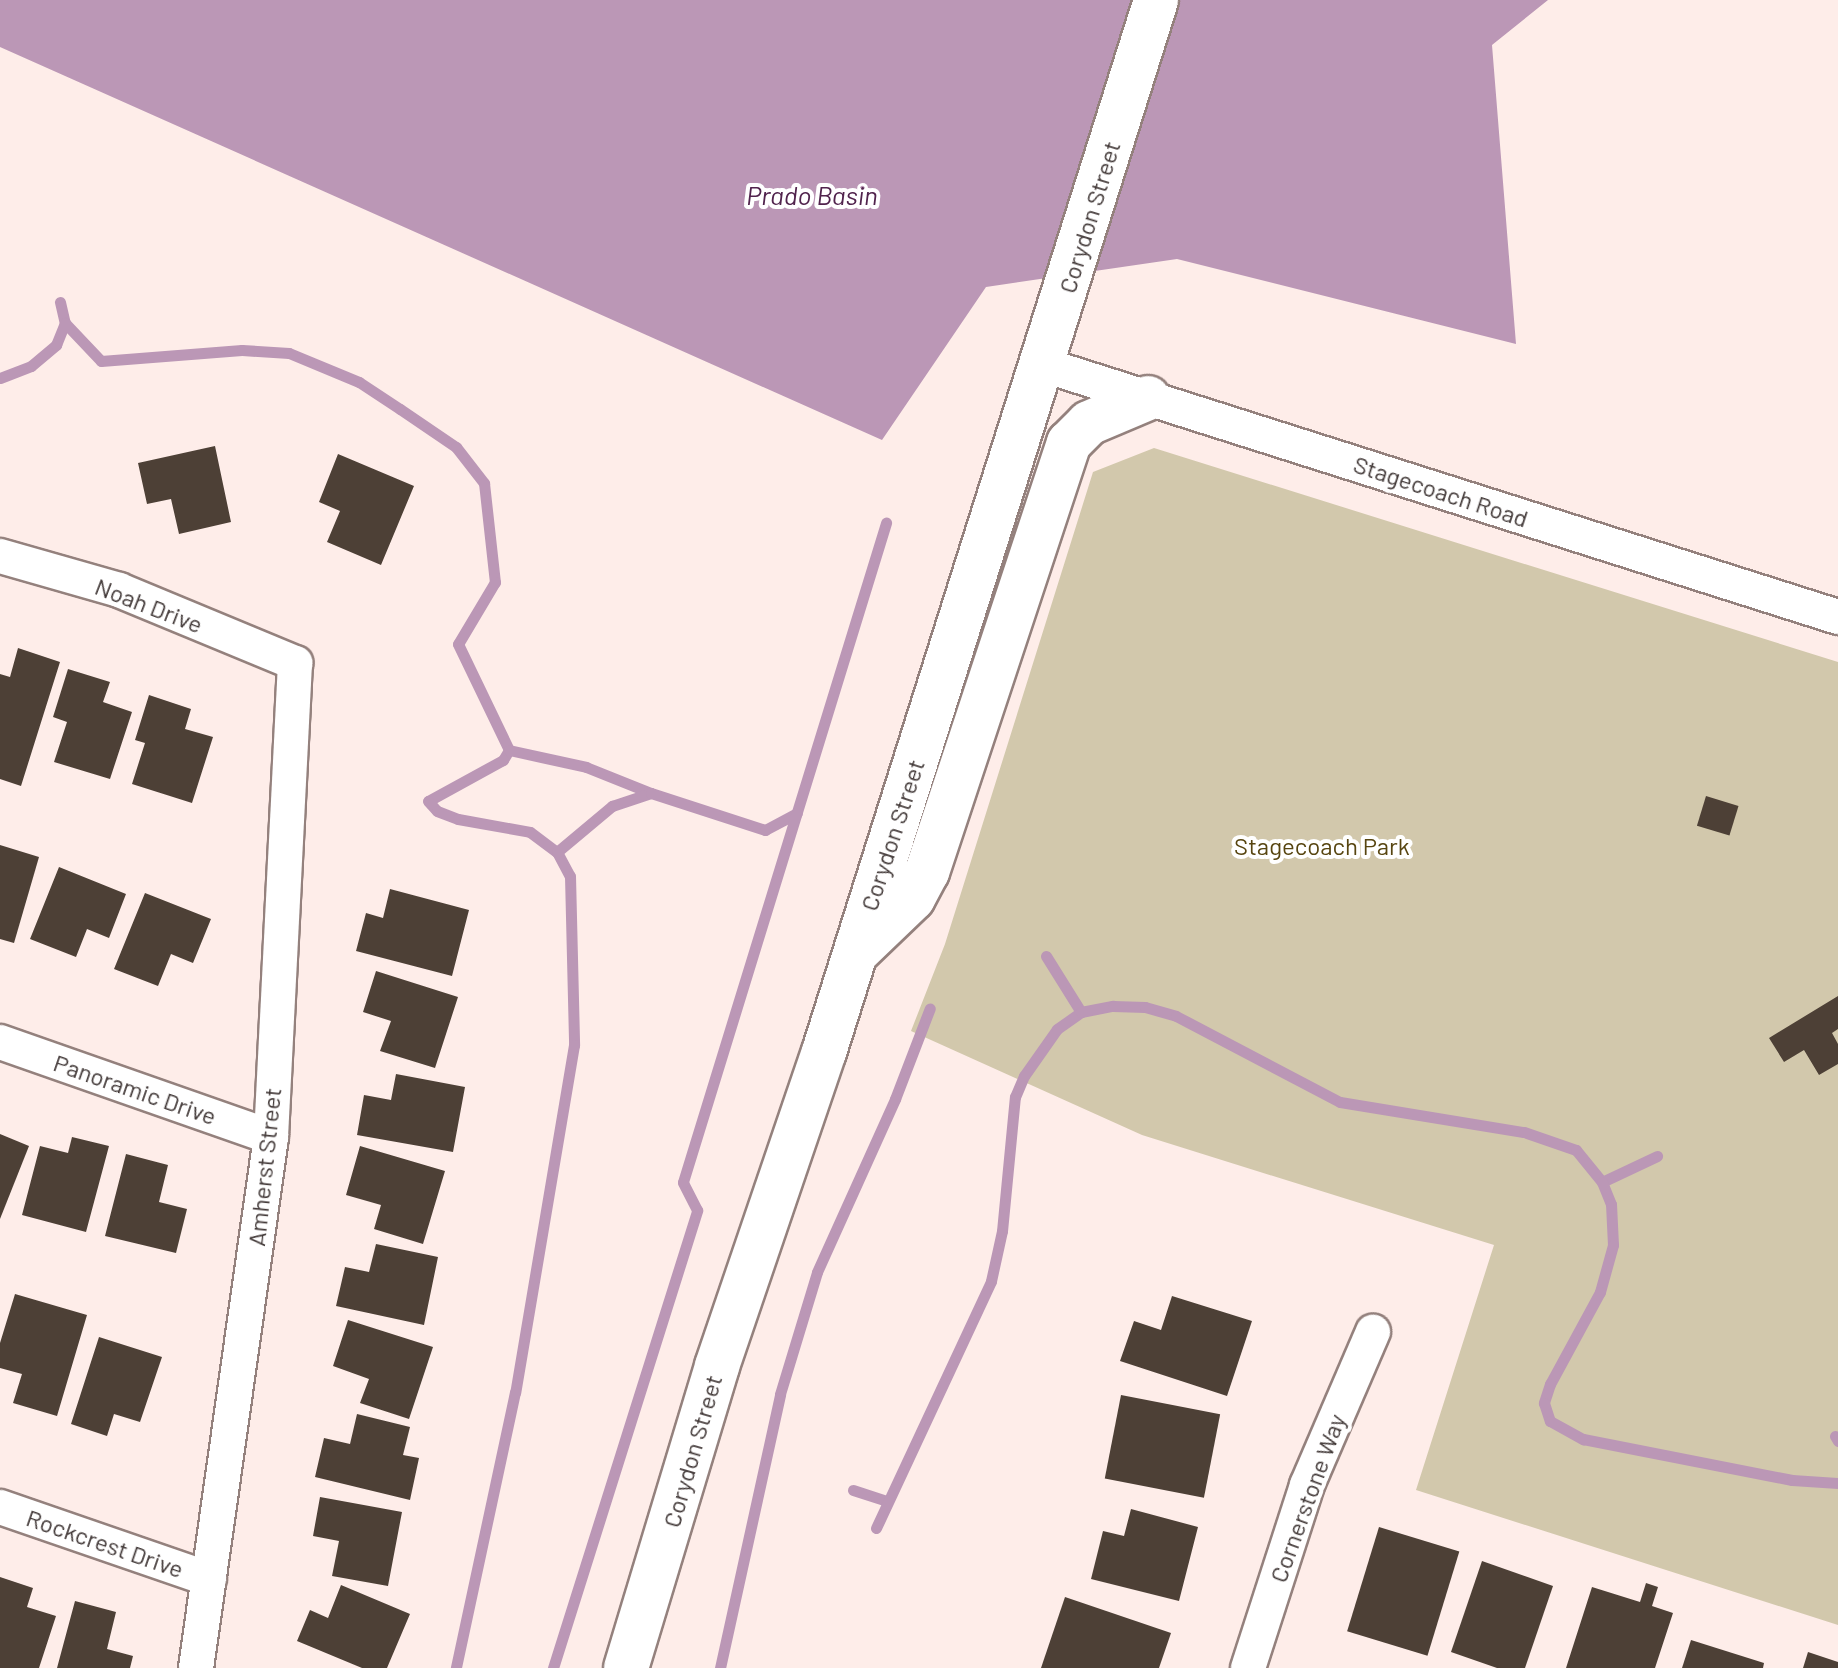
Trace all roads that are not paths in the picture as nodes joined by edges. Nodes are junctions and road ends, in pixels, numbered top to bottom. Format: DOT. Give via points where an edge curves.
graph roads {
  1 [pos="1156,0"];
  2 [pos="1044,365"];
  3 [pos="1148,398"];
  4 [pos="0,556"];
  5 [pos="1838,617"];
  6 [pos="295,663"];
  7 [pos="853,955"];
  8 [pos="0,1042"];
  9 [pos="271,1137"];
  10 [pos="1373,1332"];
  11 [pos="0,1507"];
  12 [pos="209,1579"];
  13 [pos="196,1668"];
  14 [pos="626,1668"];
  15 [pos="1248,1668"];
  1 -- 2 [label="main road, Corydon Street"];
  2 -- 3 [label="street, Stagecoach Road"];
  2 -- 7 [label="main road, Corydon Street"];
  3 -- 5 [label="street, Stagecoach Road"];
  3 -- 7 [label="main road" via="1089,423 1069,443 927,872 913,898"];
  4 -- 6 [label="street, Noah Drive" via="119,590"];
  6 -- 9 [label="street, Amherst Street"];
  7 -- 14 [label="main road, Corydon Street" via="717,1366"];
  8 -- 9 [label="street, Panoramic Drive"];
  9 -- 12 [label="street, Amherst Street"];
  10 -- 15 [label="street, Cornerstone Way" via="1307,1485"];
  11 -- 12 [label="street, Rockcrest Drive"];
  12 -- 13 [label="street, Amherst Street"];
}
